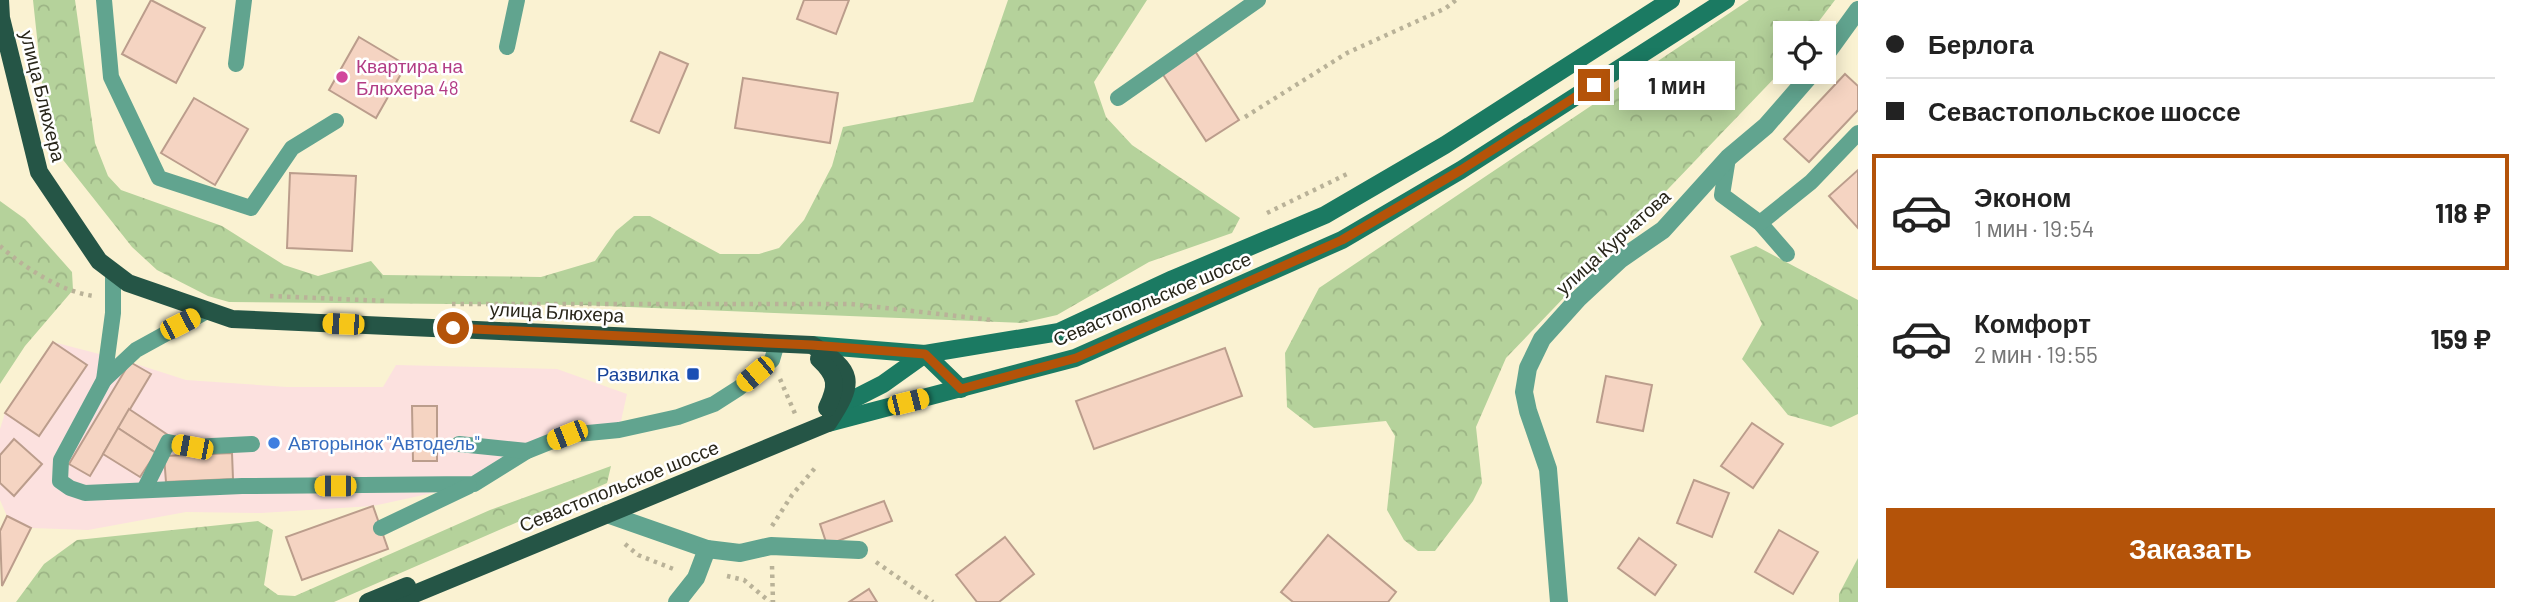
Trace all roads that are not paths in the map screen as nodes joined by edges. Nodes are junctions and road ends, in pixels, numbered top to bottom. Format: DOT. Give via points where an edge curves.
graph roads {
  1 [pos="1,0"];
  2 [pos="104,0"];
  3 [pos="244,0"];
  4 [pos="517,0"];
  5 [pos="1258,0"];
  6 [pos="1671,0"];
  7 [pos="1726,0"];
  8 [pos="1858,10"];
  9 [pos="1836,40"];
  10 [pos="507,47"];
  11 [pos="236,64"];
  12 [pos="1803,84"];
  13 [pos="1118,98"];
  14 [pos="336,121"];
  15 [pos="1858,133"];
  16 [pos="1728,158"];
  17 [pos="1760,223"];
  18 [pos="1787,254"];
  19 [pos="113,272"];
  20 [pos="207,311"];
  21 [pos="812,345"];
  22 [pos="781,349"];
  23 [pos="925,354"];
  24 [pos="104,380"];
  25 [pos="961,389"];
  26 [pos="830,415"];
  27 [pos="252,444"];
  28 [pos="459,444"];
  29 [pos="527,451"];
  30 [pos="474,484"];
  31 [pos="144,490"];
  32 [pos="607,514"];
  33 [pos="381,528"];
  34 [pos="707,549"];
  35 [pos="859,550"];
  36 [pos="368,602"];
  37 [pos="394,602"];
  38 [pos="677,602"];
  39 [pos="1559,602"];
  1 -- 19 [label="main road, улица Блюхера" via="1,18 39,172 99,261"];
  2 -- 14 [label="lane" via="111,76 159,178 251,208 292,148"];
  3 -- 11 [label="lane"];
  4 -- 10 [label="lane"];
  5 -- 13 [label="lane"];
  6 -- 23 [label="main road, Севастопольское шоссе" via="1445,145 1325,215 1059,332"];
  7 -- 25 [label="main road, Севастопольское шоссе" via="1461,170 1342,240 1076,358"];
  8 -- 9 [label="street"];
  12 -- 16 [label="street, улица Курчатова" via="1766,126"];
  15 -- 17 [label="lane" via="1811,182"];
  16 -- 17 [label="lane" via="1723,195"];
  16 -- 39 [label="street, улица Курчатова" via="1663,230 1621,259 1578,299 1542,339 1528,368 1524,392 1548,469"];
  17 -- 18 [label="lane"];
  19 -- 20 [label="main road, улица Блюхера" via="128,283"];
  19 -- 24 [label="lane"];
  20 -- 22 [label="main road, улица Блюхера" via="232,319"];
  20 -- 24 [label="lane" via="136,350"];
  21 -- 22 [label="main road, улица Блюхера"];
  21 -- 23 [label="main road, улица Блюхера"];
  21 -- 26 [label="main road" via="836,359 846,372 847,386"];
  22 -- 26 [label="main road" via="818,359 832,372 835,391"];
  22 -- 29 [label="lane" via="714,404 619,430 567,435"];
  23 -- 25 [label="main road"];
  23 -- 26 [label="main road, Севастопольское шоссе"];
  24 -- 31 [label="lane" via="61,460 60,481 85,493"];
  25 -- 26 [label="main road, Севастопольское шоссе"];
  26 -- 32 [label="main road, Севастопольское шоссе"];
  26 -- 36 [label="main road, Севастопольское шоссе" via="799,423"];
  27 -- 31 [label="lane" via="192,447 168,442"];
  28 -- 29 [label="lane"];
  29 -- 30 [label="lane"];
  30 -- 31 [label="lane"];
  30 -- 33 [label="lane"];
  32 -- 34 [label="street"];
  32 -- 37 [label="main road, Севастопольское шоссе"];
  34 -- 35 [label="street" via="740,553 771,546"];
  34 -- 38 [label="street" via="696,578"];
}
